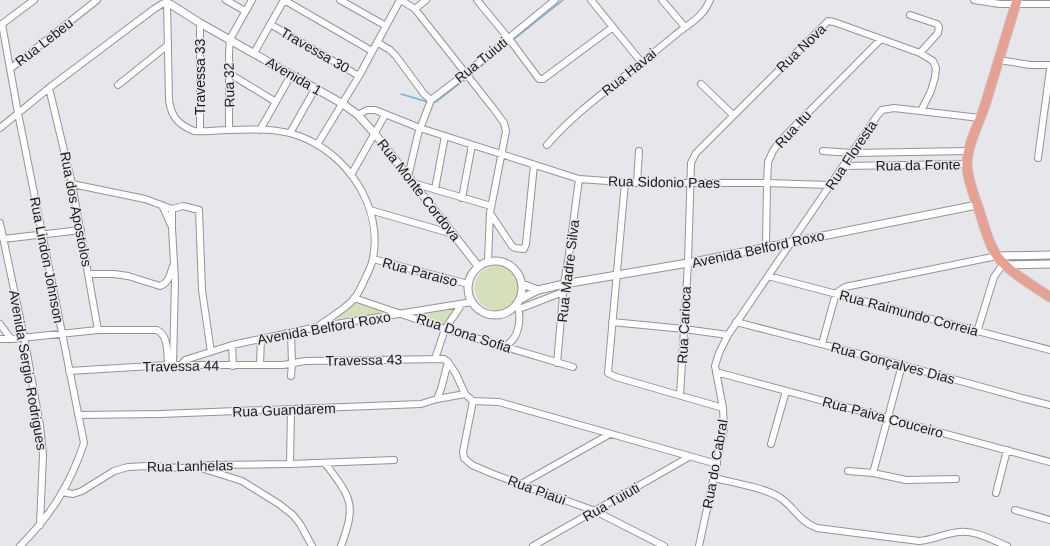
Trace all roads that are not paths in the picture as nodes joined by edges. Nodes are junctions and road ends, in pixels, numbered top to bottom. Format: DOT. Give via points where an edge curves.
graph roads {
  1 [pos="34,0"];
  2 [pos="97,0"];
  3 [pos="226,0"];
  4 [pos="252,0"];
  5 [pos="284,0"];
  6 [pos="340,0"];
  7 [pos="401,0"];
  8 [pos="426,0"];
  9 [pos="477,0"];
  10 [pos="555,0"];
  11 [pos="591,0"];
  12 [pos="662,0"];
  13 [pos="710,0"];
  14 [pos="974,0"];
  15 [pos="167,1"];
  16 [pos="1017,2"];
  17 [pos="1050,4"];
  18 [pos="415,9"];
  19 [pos="245,11"];
  20 [pos="910,15"];
  21 [pos="200,23"];
  22 [pos="270,24"];
  23 [pos="386,26"];
  24 [pos="613,27"];
  25 [pos="685,27"];
  26 [pos="230,39"];
  27 [pos="882,39"];
  28 [pos="510,41"];
  29 [pos="377,42"];
  30 [pos="168,45"];
  31 [pos="372,51"];
  32 [pos="254,53"];
  33 [pos="920,53"];
  34 [pos="999,60"];
  35 [pos="642,63"];
  36 [pos="1050,65"];
  37 [pos="10,69"];
  38 [pos="1050,69"];
  39 [pos="230,74"];
  40 [pos="291,74"];
  41 [pos="467,75"];
  42 [pos="359,76"];
  43 [pos="701,84"];
  44 [pos="118,85"];
  45 [pos="49,88"];
  46 [pos="315,89"];
  47 [pos="276,102"];
  48 [pos="430,102"];
  49 [pos="343,104"];
  50 [pos="922,111"];
  51 [pos="18,113"];
  52 [pos="358,115"];
  53 [pos="385,115"];
  54 [pos="733,115"];
  55 [pos="980,118"];
  56 [pos="0,128"];
  57 [pos="420,128"];
  58 [pos="230,130"];
  59 [pos="260,130"];
  60 [pos="200,131"];
  61 [pos="290,133"];
  62 [pos="375,134"];
  63 [pos="445,136"];
  64 [pos="317,145"];
  65 [pos="472,145"];
  66 [pos="547,145"];
  67 [pos="639,151"];
  68 [pos="823,151"];
  69 [pos="969,152"];
  70 [pos="852,153"];
  71 [pos="501,154"];
  72 [pos="1038,158"];
  73 [pos="692,159"];
  74 [pos="967,164"];
  75 [pos="534,165"];
  76 [pos="844,166"];
  77 [pos="351,175"];
  78 [pos="408,177"];
  79 [pos="579,179"];
  80 [pos="626,182"];
  81 [pos="637,182"];
  82 [pos="413,183"];
  83 [pos="690,183"];
  84 [pos="767,183"];
  85 [pos="72,184"];
  86 [pos="830,186"];
  87 [pos="435,190"];
  88 [pos="462,198"];
  89 [pos="162,205"];
  90 [pos="977,205"];
  91 [pos="491,206"];
  92 [pos="172,208"];
  93 [pos="370,210"];
  94 [pos="490,213"];
  95 [pos="0,223"];
  96 [pos="172,228"];
  97 [pos="81,230"];
  98 [pos="43,234"];
  99 [pos="453,234"];
  100 [pos="3,239"];
  101 [pos="792,242"];
  102 [pos="766,246"];
  103 [pos="1050,255"];
  104 [pos="997,256"];
  105 [pos="373,259"];
  106 [pos="488,261"];
  107 [pos="174,263"];
  108 [pos="688,263"];
  109 [pos="1050,264"];
  110 [pos="1005,265"];
  111 [pos="478,266"];
  112 [pos="89,274"];
  113 [pos="616,274"];
  114 [pos="768,276"];
  115 [pos="468,284"];
  116 [pos="522,284"];
  117 [pos="564,284"];
  118 [pos="538,290"];
  119 [pos="563,292"];
  120 [pos="836,293"];
  121 [pos="1050,296"];
  122 [pos="354,298"];
  123 [pos="472,302"];
  124 [pos="462,304"];
  125 [pos="519,304"];
  126 [pos="402,314"];
  127 [pos="612,322"];
  128 [pos="736,322"];
  129 [pos="0,324"];
  130 [pos="317,326"];
  131 [pos="445,329"];
  132 [pos="684,329"];
  133 [pos="98,330"];
  134 [pos="977,332"];
  135 [pos="290,333"];
  136 [pos="62,334"];
  137 [pos="728,335"];
  138 [pos="24,337"];
  139 [pos="261,338"];
  140 [pos="0,339"];
  141 [pos="11,339"];
  142 [pos="822,344"];
  143 [pos="232,346"];
  144 [pos="505,347"];
  145 [pos="1050,350"];
  146 [pos="211,352"];
  147 [pos="716,358"];
  148 [pos="435,359"];
  149 [pos="448,362"];
  150 [pos="292,363"];
  151 [pos="557,363"];
  152 [pos="170,365"];
  153 [pos="181,365"];
  154 [pos="260,365"];
  155 [pos="902,365"];
  156 [pos="232,366"];
  157 [pos="573,367"];
  158 [pos="69,371"];
  159 [pos="716,372"];
  160 [pos="291,376"];
  161 [pos="786,391"];
  162 [pos="465,394"];
  163 [pos="680,395"];
  164 [pos="437,399"];
  165 [pos="473,401"];
  166 [pos="1050,405"];
  167 [pos="723,408"];
  168 [pos="291,410"];
  169 [pos="78,415"];
  170 [pos="888,418"];
  171 [pos="610,434"];
  172 [pos="771,444"];
  173 [pos="1007,450"];
  174 [pos="689,457"];
  175 [pos="394,460"];
  176 [pos="1050,462"];
  177 [pos="325,463"];
  178 [pos="290,464"];
  179 [pos="717,464"];
  180 [pos="198,467"];
  181 [pos="848,471"];
  182 [pos="873,473"];
  183 [pos="714,478"];
  184 [pos="956,479"];
  185 [pos="521,484"];
  186 [pos="62,492"];
  187 [pos="996,493"];
  188 [pos="1015,510"];
  189 [pos="595,511"];
  190 [pos="1050,520"];
  191 [pos="40,524"];
  192 [pos="20,546"];
  193 [pos="312,546"];
  194 [pos="341,546"];
  195 [pos="533,546"];
  196 [pos="664,546"];
  197 [pos="699,546"];
  198 [pos="1006,546"];
  1 -- 37 [label="street, Rua Lindon Johnson" via="2,24"];
  2 -- 37 [label="street, Rua Lebeu"];
  3 -- 19 [label="street"];
  4 -- 19 [label="street"];
  5 -- 22 [label="street"];
  5 -- 31 [label="street"];
  6 -- 23 [label="street"];
  7 -- 18 [label="street"];
  7 -- 23 [label="street"];
  8 -- 18 [label="street"];
  9 -- 28 [label="street"];
  10 -- 28 [label="street, Rua Tuiuti"];
  11 -- 24 [label="street"];
  12 -- 25 [label="street"];
  13 -- 25 [label="street, Rua Havai" via="703,13"];
  14 -- 16 [label="street" via="1000,4"];
  15 -- 21 [label="street, Avenida 1"];
  15 -- 30 [label="street"];
  15 -- 45 [label="street"];
  16 -- 17 [label="street"];
  16 -- 34 [label="main road"];
  18 -- 41 [label="street"];
  19 -- 26 [label="street"];
  20 -- 33 [label="street" via="937,24 939,27 938,33"];
  21 -- 26 [label="street, Avenida 1"];
  21 -- 60 [label="street, Travessa 33"];
  22 -- 32 [label="street"];
  22 -- 42 [label="street, Travessa 30"];
  23 -- 29 [label="street"];
  24 -- 28 [label="street" via="543,79 539,79"];
  24 -- 35 [label="street"];
  25 -- 35 [label="street, Rua Havai"];
  26 -- 32 [label="street, Avenida 1"];
  26 -- 39 [label="street, Rua 32"];
  27 -- 33 [label="street, Rua Nova"];
  27 -- 54 [label="street, Rua Nova" via="828,21"];
  27 -- 84 [label="street, Rua Itu" via="780,141 768,162"];
  28 -- 41 [label="street, Rua Tuiuti"];
  29 -- 31 [label="street"];
  29 -- 48 [label="street" via="396,56"];
  30 -- 44 [label="street"];
  30 -- 60 [label="street" via="171,110 181,125"];
  31 -- 42 [label="street"];
  32 -- 40 [label="street, Avenida 1"];
  33 -- 50 [label="street, Rua Nova" via="933,61 936,68 931,91"];
  34 -- 36 [label="street"];
  34 -- 55 [label="main road"];
  35 -- 66 [label="street, Rua Havai" via="571,120"];
  37 -- 51 [label="street, Rua Lindon Johnson"];
  38 -- 72 [label="street"];
  39 -- 47 [label="street"];
  39 -- 58 [label="street, Rua 32"];
  40 -- 46 [label="street, Avenida 1"];
  40 -- 47 [label="street"];
  41 -- 48 [label="street, Rua Tuiuti"];
  41 -- 71 [label="street" via="506,127"];
  42 -- 49 [label="street"];
  43 -- 54 [label="street"];
  45 -- 51 [label="street"];
  45 -- 85 [label="street, Rua dos Apostolos"];
  46 -- 49 [label="street, Avenida 1"];
  46 -- 61 [label="street"];
  47 -- 59 [label="street"];
  48 -- 57 [label="street"];
  49 -- 52 [label="street, Avenida 1"];
  49 -- 64 [label="street"];
  50 -- 55 [label="street, Rua Floresta"];
  50 -- 70 [label="street, Rua Floresta" via="894,108 882,110"];
  51 -- 56 [label="street"];
  51 -- 98 [label="street, Rua Lindon Johnson"];
  52 -- 53 [label="street, Rua Sidonio Paes" via="371,109"];
  52 -- 62 [label="street, Rua Monte Cordova"];
  53 -- 57 [label="street, Rua Sidonio Paes"];
  53 -- 62 [label="street"];
  54 -- 73 [label="street, Rua Nova"];
  55 -- 69 [label="main road"];
  57 -- 63 [label="street, Rua Sidonio Paes"];
  57 -- 78 [label="street"];
  58 -- 59 [label="street"];
  58 -- 60 [label="street"];
  59 -- 61 [label="street"];
  61 -- 64 [label="street"];
  62 -- 77 [label="street"];
  62 -- 78 [label="street, Rua Monte Cordova"];
  63 -- 65 [label="street, Rua Sidonio Paes"];
  63 -- 87 [label="street"];
  64 -- 77 [label="street" via="336,157"];
  65 -- 71 [label="street, Rua Sidonio Paes"];
  65 -- 88 [label="street"];
  67 -- 81 [label="street"];
  68 -- 70 [label="street, Rua da Fonte"];
  69 -- 70 [label="street, Rua da Fonte"];
  69 -- 74 [label="main road"];
  70 -- 76 [label="street, Rua Floresta"];
  71 -- 75 [label="street, Rua Sidonio Paes"];
  71 -- 91 [label="street"];
  73 -- 83 [label="street, Rua Carioca"];
  74 -- 76 [label="street, Rua da Fonte"];
  74 -- 90 [label="main road"];
  75 -- 79 [label="street, Rua Sidonio Paes"];
  75 -- 94 [label="street" via="524,249 512,246"];
  76 -- 86 [label="street, Rua Floresta"];
  77 -- 93 [label="street"];
  78 -- 82 [label="street, Rua Monte Cordova"];
  79 -- 80 [label="street, Rua Sidonio Paes"];
  79 -- 117 [label="street, Rua Madre Silva"];
  80 -- 81 [label="street, Rua Sidonio Paes"];
  80 -- 113 [label="street"];
  81 -- 83 [label="street, Rua Sidonio Paes"];
  82 -- 87 [label="street"];
  82 -- 99 [label="street, Rua Monte Cordova"];
  83 -- 84 [label="street, Rua Sidonio Paes"];
  83 -- 108 [label="street, Rua Carioca"];
  84 -- 86 [label="street, Rua Sidonio Paes"];
  84 -- 102 [label="street, Rua Itu"];
  85 -- 89 [label="street"];
  85 -- 97 [label="street, Rua dos Apostolos"];
  86 -- 101 [label="street, Rua Floresta"];
  87 -- 88 [label="street"];
  88 -- 91 [label="street"];
  89 -- 92 [label="street"];
  89 -- 96 [label="street"];
  90 -- 101 [label="street, Avenida Belford Roxo"];
  90 -- 104 [label="main road"];
  91 -- 94 [label="street"];
  92 -- 96 [label="street"];
  92 -- 146 [label="street" via="183,206 199,210 202,290"];
  93 -- 99 [label="street"];
  93 -- 105 [label="street" via="374,235"];
  94 -- 106 [label="street"];
  95 -- 100 [label="street, Avenida Sergio Rodrigues"];
  96 -- 107 [label="street"];
  97 -- 98 [label="street"];
  97 -- 112 [label="street, Rua dos Apostolos"];
  98 -- 100 [label="street"];
  98 -- 136 [label="street, Rua Lindon Johnson"];
  99 -- 111 [label="street, Rua Monte Cordova"];
  100 -- 138 [label="street, Avenida Sergio Rodrigues"];
  101 -- 102 [label="street, Avenida Belford Roxo"];
  101 -- 114 [label="street, Rua Floresta"];
  102 -- 108 [label="street, Avenida Belford Roxo"];
  103 -- 104 [label="street"];
  104 -- 110 [label="main road"];
  104 -- 120 [label="street" via="852,285"];
  105 -- 115 [label="street, Rua Paraiso"];
  105 -- 122 [label="street"];
  106 -- 111 [label="street"];
  106 -- 116 [label="street" via="503,261 509,265 515,270"];
  107 -- 112 [label="street" via="167,282 160,286 128,276"];
  107 -- 152 [label="street"];
  108 -- 113 [label="street, Avenida Belford Roxo"];
  108 -- 132 [label="street, Rua Carioca"];
  109 -- 110 [label="street"];
  110 -- 121 [label="main road"];
  110 -- 134 [label="street" via="994,277"];
  111 -- 115 [label="street"];
  112 -- 133 [label="street, Rua dos Apostolos"];
  113 -- 117 [label="street, Avenida Belford Roxo"];
  113 -- 127 [label="street"];
  114 -- 120 [label="street, Rua Raimundo Correia"];
  114 -- 128 [label="street, Rua Floresta"];
  115 -- 123 [label="street" via="468,294"];
  116 -- 118 [label="street"];
  116 -- 125 [label="street"];
  117 -- 118 [label="street, Avenida Belford Roxo"];
  117 -- 119 [label="street, Rua Madre Silva"];
  118 -- 125 [label="street, Avenida Belford Roxo"];
  119 -- 125 [label="street"];
  119 -- 151 [label="street, Rua Madre Silva"];
  120 -- 134 [label="street, Rua Raimundo Correia"];
  120 -- 142 [label="street"];
  122 -- 126 [label="street, Rua Dona Sofia"];
  122 -- 130 [label="street"];
  123 -- 124 [label="street, Avenida Belford Roxo"];
  123 -- 125 [label="street, Avenida Belford Roxo" via="477,308 491,315 507,312"];
  124 -- 126 [label="street, Avenida Belford Roxo"];
  124 -- 131 [label="street"];
  125 -- 144 [label="street" via="518,330"];
  126 -- 130 [label="street, Avenida Belford Roxo"];
  126 -- 131 [label="street, Rua Dona Sofia"];
  127 -- 132 [label="street"];
  127 -- 163 [label="street" via="608,371 610,374 616,378"];
  128 -- 137 [label="street, Rua Floresta"];
  128 -- 142 [label="street, Rua Gonçalves Dias"];
  129 -- 141 [label="street"];
  130 -- 135 [label="street, Avenida Belford Roxo"];
  131 -- 144 [label="street, Rua Dona Sofia"];
  131 -- 148 [label="street"];
  132 -- 137 [label="street"];
  132 -- 163 [label="street, Rua Carioca"];
  133 -- 136 [label="street"];
  133 -- 152 [label="street" via="158,330 165,339"];
  134 -- 145 [label="street, Rua Raimundo Correia"];
  135 -- 139 [label="street, Avenida Belford Roxo"];
  135 -- 150 [label="street"];
  136 -- 138 [label="street"];
  136 -- 158 [label="street, Rua Lindon Johnson"];
  137 -- 147 [label="street, Rua Floresta"];
  138 -- 141 [label="street"];
  138 -- 191 [label="street, Avenida Sergio Rodrigues" via="42,439"];
  139 -- 143 [label="street, Avenida Belford Roxo"];
  139 -- 154 [label="street"];
  140 -- 141 [label="street"];
  142 -- 155 [label="street, Rua Gonçalves Dias"];
  143 -- 146 [label="street, Avenida Belford Roxo"];
  143 -- 156 [label="street"];
  144 -- 151 [label="street, Rua Dona Sofia"];
  146 -- 153 [label="street, Avenida Belford Roxo" via="185,360"];
  147 -- 159 [label="street, Rua do Cabral"];
  148 -- 149 [label="street" via="444,359"];
  148 -- 150 [label="street, Travessa 43"];
  149 -- 162 [label="street"];
  149 -- 164 [label="street"];
  150 -- 154 [label="street, Travessa 44"];
  150 -- 160 [label="street"];
  151 -- 157 [label="street, Rua Dona Sofia"];
  152 -- 153 [label="street, Travessa 44"];
  152 -- 158 [label="street, Travessa 44"];
  153 -- 156 [label="street, Travessa 44"];
  154 -- 156 [label="street, Travessa 44"];
  155 -- 166 [label="street, Rua Gonçalves Dias"];
  155 -- 170 [label="street"];
  158 -- 169 [label="street, Rua Lindon Johnson"];
  159 -- 161 [label="street, Rua Paiva Couceiro"];
  159 -- 167 [label="street, Rua do Cabral"];
  161 -- 170 [label="street, Rua Paiva Couceiro"];
  161 -- 172 [label="street"];
  162 -- 164 [label="street"];
  162 -- 165 [label="street"];
  163 -- 167 [label="street"];
  164 -- 168 [label="street, Rua Guandarem" via="411,405"];
  165 -- 171 [label="street" via="499,402"];
  165 -- 185 [label="street, Rua Piaui" via="464,458 472,465"];
  167 -- 179 [label="street, Rua do Cabral" via="724,429"];
  168 -- 169 [label="street, Rua Guandarem"];
  168 -- 178 [label="street"];
  169 -- 186 [label="street, Rua Lindon Johnson" via="84,444"];
  170 -- 173 [label="street, Rua Paiva Couceiro"];
  170 -- 182 [label="street"];
  171 -- 174 [label="street"];
  171 -- 185 [label="street"];
  173 -- 176 [label="street, Rua Paiva Couceiro"];
  173 -- 187 [label="street"];
  174 -- 179 [label="street"];
  174 -- 189 [label="street, Rua Tuiuti"];
  175 -- 177 [label="street, Rua Lanhelas"];
  177 -- 178 [label="street, Rua Lanhelas"];
  177 -- 194 [label="street" via="350,503 350,517"];
  178 -- 180 [label="street, Rua Lanhelas"];
  179 -- 183 [label="street, Rua do Cabral"];
  180 -- 186 [label="street, Rua Lanhelas" via="128,467 114,471 82,491 73,494"];
  180 -- 193 [label="street" via="242,481 280,504 300,524"];
  181 -- 182 [label="street"];
  182 -- 184 [label="street" via="906,480"];
  183 -- 197 [label="street, Rua do Cabral"];
  183 -- 198 [label="street" via="772,493 807,524 817,528 919,541 964,532 980,535"];
  185 -- 189 [label="street, Rua Piaui"];
  186 -- 191 [label="street" via="50,513"];
  188 -- 190 [label="street"];
  189 -- 195 [label="street, Rua Tuiuti"];
  189 -- 196 [label="street, Rua Piaui"];
  191 -- 192 [label="street"];
}
